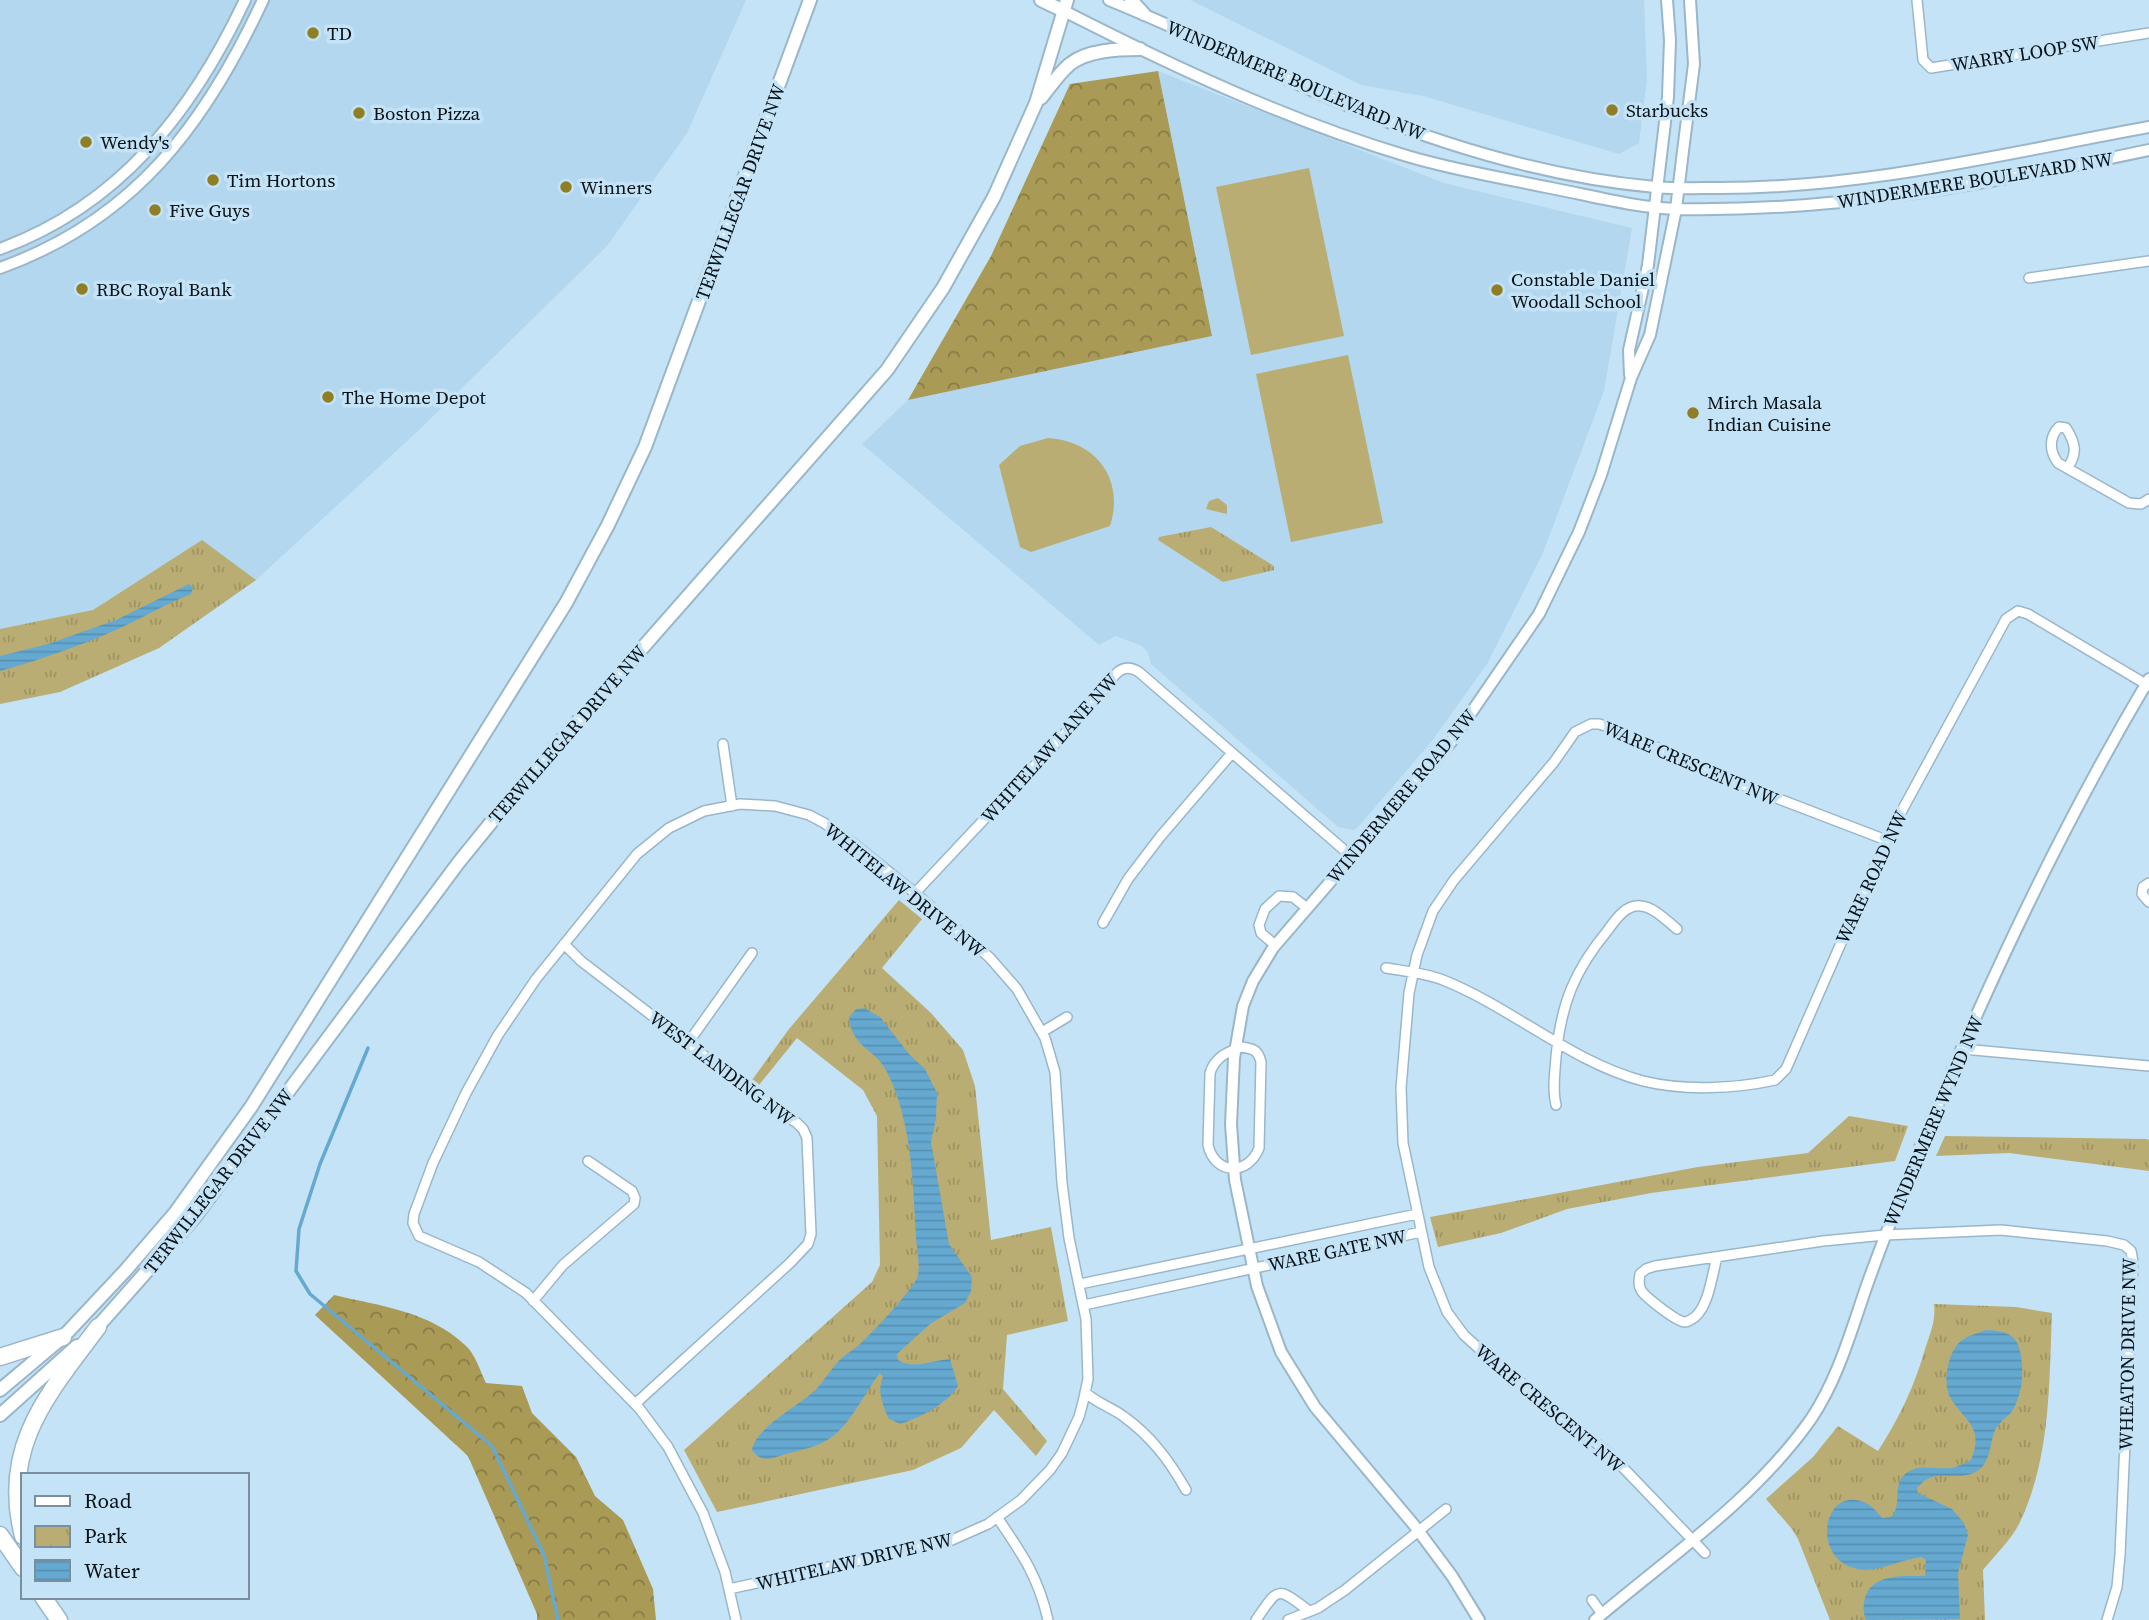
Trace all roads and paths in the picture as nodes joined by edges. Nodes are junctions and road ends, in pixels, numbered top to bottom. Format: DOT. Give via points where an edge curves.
graph roads {
  1 [pos="245,0"];
  2 [pos="263,0"];
  3 [pos="810,0"];
  4 [pos="1041,0"];
  5 [pos="1109,0"];
  6 [pos="1131,0"];
  7 [pos="1667,0"];
  8 [pos="1690,0"];
  9 [pos="1916,0"];
  10 [pos="1066,5"];
  11 [pos="1144,14"];
  12 [pos="2149,33"];
  13 [pos="1140,49"];
  14 [pos="1035,103"];
  15 [pos="2149,127"];
  16 [pos="2149,150"];
  17 [pos="1657,187"];
  18 [pos="1679,188"];
  19 [pos="1655,206"];
  20 [pos="1676,209"];
  21 [pos="0,249"];
  22 [pos="2149,261"];
  23 [pos="0,268"];
  24 [pos="2029,278"];
  25 [pos="1631,378"];
  26 [pos="2068,467"];
  27 [pos="2149,499"];
  28 [pos="2148,683"];
  29 [pos="723,744"];
  30 [pos="1232,753"];
  31 [pos="732,806"];
  32 [pos="1886,840"];
  33 [pos="1351,856"];
  34 [pos="2149,883"];
  35 [pos="915,894"];
  36 [pos="2149,902"];
  37 [pos="1307,908"];
  38 [pos="1103,923"];
  39 [pos="1677,929"];
  40 [pos="564,944"];
  41 [pos="1275,945"];
  42 [pos="752,953"];
  43 [pos="1385,968"];
  44 [pos="1413,972"];
  45 [pos="1067,1017"];
  46 [pos="1042,1032"];
  47 [pos="1558,1042"];
  48 [pos="688,1043"];
  49 [pos="1235,1049"];
  50 [pos="1963,1049"];
  51 [pos="2149,1066"];
  52 [pos="1556,1105"];
  53 [pos="588,1161"];
  54 [pos="1234,1168"];
  55 [pos="1417,1214"];
  56 [pos="1420,1232"];
  57 [pos="1885,1235"];
  58 [pos="1249,1250"];
  59 [pos="1717,1257"];
  60 [pos="1253,1268"];
  61 [pos="1080,1284"];
  62 [pos="533,1301"];
  63 [pos="1084,1305"];
  64 [pos="98,1328"];
  65 [pos="63,1337"];
  66 [pos="0,1357"];
  67 [pos="0,1390"];
  68 [pos="1085,1392"];
  69 [pos="635,1404"];
  70 [pos="0,1415"];
  71 [pos="1186,1490"];
  72 [pos="1446,1509"];
  73 [pos="997,1517"];
  74 [pos="21,1530"];
  75 [pos="1419,1531"];
  76 [pos="0,1535"];
  77 [pos="1692,1539"];
  78 [pos="1705,1553"];
  79 [pos="21,1565"];
  80 [pos="729,1590"];
  81 [pos="44,1599"];
  82 [pos="55,1599"];
  83 [pos="1592,1600"];
  84 [pos="1309,1611"];
  85 [pos="1599,1617"];
  86 [pos="59,1620"];
  87 [pos="67,1620"];
  88 [pos="736,1620"];
  89 [pos="1048,1620"];
  90 [pos="1256,1620"];
  91 [pos="1288,1620"];
  92 [pos="1479,1620"];
  93 [pos="2107,1620"];
  1 -- 21 [label="street" via="204,77 149,151 116,183 58,223"];
  2 -- 23 [label="street" via="214,94 152,172 78,232"];
  3 -- 65 [label="main road, TERWILLEGAR DRIVE NW" via="645,447 566,603 251,1107 167,1223"];
  4 -- 10 [label="main road, WINDERMERE BOULEVARD NW"];
  5 -- 11 [label="street, WINDERMERE BOULEVARD NW"];
  6 -- 11 [label="main road"];
  7 -- 17 [label="street, WINDERMERE ROAD NW" via="1668,97"];
  8 -- 18 [label="street, WINDERMERE ROAD NW" via="1694,64"];
  9 -- 12 [label="street, WARRY LOOP SW" via="1923,60 1931,68"];
  10 -- 13 [label="street, WINDERMERE BOULEVARD NW"];
  10 -- 14 [label="main road, TERWILLEGAR DRIVE NW"];
  11 -- 17 [label="street, WINDERMERE BOULEVARD NW" via="1272,74 1450,144 1576,174"];
  13 -- 14 [label="main road" via="1116,49 1070,64"];
  13 -- 19 [label="street, WINDERMERE BOULEVARD NW" via="1301,120 1408,156"];
  14 -- 64 [label="main road, TERWILLEGAR DRIVE NW" via="994,197 943,288 887,370 520,787 194,1218"];
  15 -- 18 [label="street, WINDERMERE BOULEVARD NW" via="1862,180"];
  16 -- 20 [label="street, WINDERMERE BOULEVARD NW" via="1891,198 1797,207"];
  17 -- 18 [label="street, WINDERMERE BOULEVARD NW"];
  17 -- 19 [label="street, WINDERMERE ROAD NW"];
  18 -- 20 [label="street, WINDERMERE ROAD NW"];
  19 -- 20 [label="street, WINDERMERE BOULEVARD NW"];
  19 -- 25 [label="street, WINDERMERE ROAD NW" via="1648,265 1629,350"];
  20 -- 25 [label="street, WINDERMERE ROAD NW" via="1650,335"];
  22 -- 24 [label="street"];
  25 -- 33 [label="street, WINDERMERE ROAD NW" via="1579,532 1539,614 1451,742"];
  26 -- 27 [label="street" via="2129,503"];
  28 -- 32 [label="street, WARE ROAD NW" via="2028,614 2012,613"];
  28 -- 50 [label="street, WINDERMERE WYND NW" via="2049,862"];
  29 -- 31 [label="street"];
  30 -- 33 [label="street, WHITELAW LANE NW"];
  30 -- 35 [label="street, WHITELAW LANE NW" via="1139,672 1125,667 1118,670 1099,697"];
  30 -- 38 [label="street" via="1128,878"];
  31 -- 35 [label="street, WHITELAW DRIVE NW" via="775,806 809,816 853,843"];
  31 -- 40 [label="street, WHITELAW DRIVE NW" via="704,811 669,828 637,854"];
  32 -- 44 [label="street, WARE CRESCENT NW" via="1737,783 1615,729 1591,724 1574,732 1443,895 1424,932"];
  32 -- 47 [label="street, WARE ROAD NW" via="1786,1069 1775,1080 1712,1087 1642,1081"];
  33 -- 37 [label="street, WINDERMERE ROAD NW"];
  34 -- 36 [label="street" via="2142,894"];
  35 -- 46 [label="street, WHITELAW DRIVE NW" via="990,958 1017,989"];
  37 -- 41 [label="street, WINDERMERE ROAD NW"];
  37 -- 41 [label="street" via="1293,897 1279,896 1265,909 1261,933"];
  39 -- 47 [label="street" via="1644,905 1620,915 1574,979"];
  40 -- 48 [label="street, WEST LANDING NW"];
  40 -- 62 [label="street, WHITELAW DRIVE NW" via="498,1035 466,1093 433,1163 413,1223 419,1236 479,1262"];
  41 -- 49 [label="street, WINDERMERE ROAD NW" via="1243,1006"];
  42 -- 48 [label="street"];
  43 -- 44 [label="street"];
  44 -- 47 [label="street, WARE ROAD NW" via="1449,983"];
  44 -- 55 [label="street, WARE CRESCENT NW" via="1401,1125"];
  45 -- 46 [label="street"];
  46 -- 61 [label="street, WHITELAW DRIVE NW" via="1055,1072 1062,1183"];
  47 -- 52 [label="street"];
  48 -- 69 [label="street, WEST LANDING NW" via="803,1129 811,1234 790,1263"];
  49 -- 54 [label="street, WINDERMERE ROAD NW"];
  49 -- 54 [label="street" via="1213,1063 1207,1115 1210,1156 1215,1163"];
  49 -- 54 [label="street" via="1254,1049 1261,1062 1259,1148 1250,1162"];
  50 -- 51 [label="street"];
  50 -- 57 [label="street, WINDERMERE WYND NW"];
  53 -- 62 [label="street" via="632,1191 634,1204 563,1265"];
  54 -- 58 [label="street, WINDERMERE ROAD NW"];
  55 -- 56 [label="street, WARE CRESCENT NW"];
  55 -- 58 [label="street, WARE GATE NW"];
  56 -- 60 [label="street, WARE GATE NW"];
  56 -- 77 [label="street, WARE CRESCENT NW" via="1435,1284 1464,1335 1610,1454"];
  57 -- 59 [label="street"];
  57 -- 77 [label="street, WINDERMERE WYND NW" via="1835,1375 1813,1416 1754,1486"];
  57 -- 93 [label="street, WHEATON DRIVE NW" via="2001,1230 2107,1241 2131,1251 2120,1564"];
  58 -- 60 [label="street, WINDERMERE ROAD NW"];
  58 -- 61 [label="street, WARE GATE NW"];
  59 -- 59 [label="street" via="1646,1269 1640,1275 1640,1288 1676,1319 1691,1320 1702,1309"];
  60 -- 63 [label="street, WARE GATE NW"];
  60 -- 75 [label="street, WINDERMERE ROAD NW" via="1267,1317 1291,1370 1315,1407"];
  61 -- 63 [label="street, WHITELAW DRIVE NW"];
  62 -- 69 [label="street"];
  63 -- 68 [label="street, WHITELAW DRIVE NW" via="1088,1341"];
  64 -- 70 [label="main road, TERWILLEGAR DRIVE NW"];
  64 -- 74 [label="highway" via="36,1409 25,1434 13,1485"];
  65 -- 66 [label="highway"];
  65 -- 67 [label="main road, TERWILLEGAR DRIVE NW"];
  68 -- 71 [label="street" via="1146,1434 1168,1458"];
  68 -- 73 [label="street, WHITELAW DRIVE NW" via="1062,1453 1021,1500"];
  69 -- 80 [label="street" via="668,1447 697,1501 717,1546"];
  72 -- 75 [label="street"];
  73 -- 80 [label="street, WHITELAW DRIVE NW" via="952,1540"];
  73 -- 89 [label="street" via="1030,1564"];
  75 -- 84 [label="street" via="1345,1590"];
  75 -- 92 [label="street, WINDERMERE ROAD NW"];
  76 -- 79 [label="highway"];
  77 -- 78 [label="street"];
  77 -- 85 [label="street, WINDERMERE WYND NW"];
  80 -- 88 [label="street"];
  81 -- 86 [label="highway"];
  82 -- 87 [label="highway"];
  83 -- 85 [label="street, WINDERMERE WYND NW"];
  84 -- 90 [label="street" via="1281,1592 1274,1594"];
  84 -- 91 [label="street"];
}
